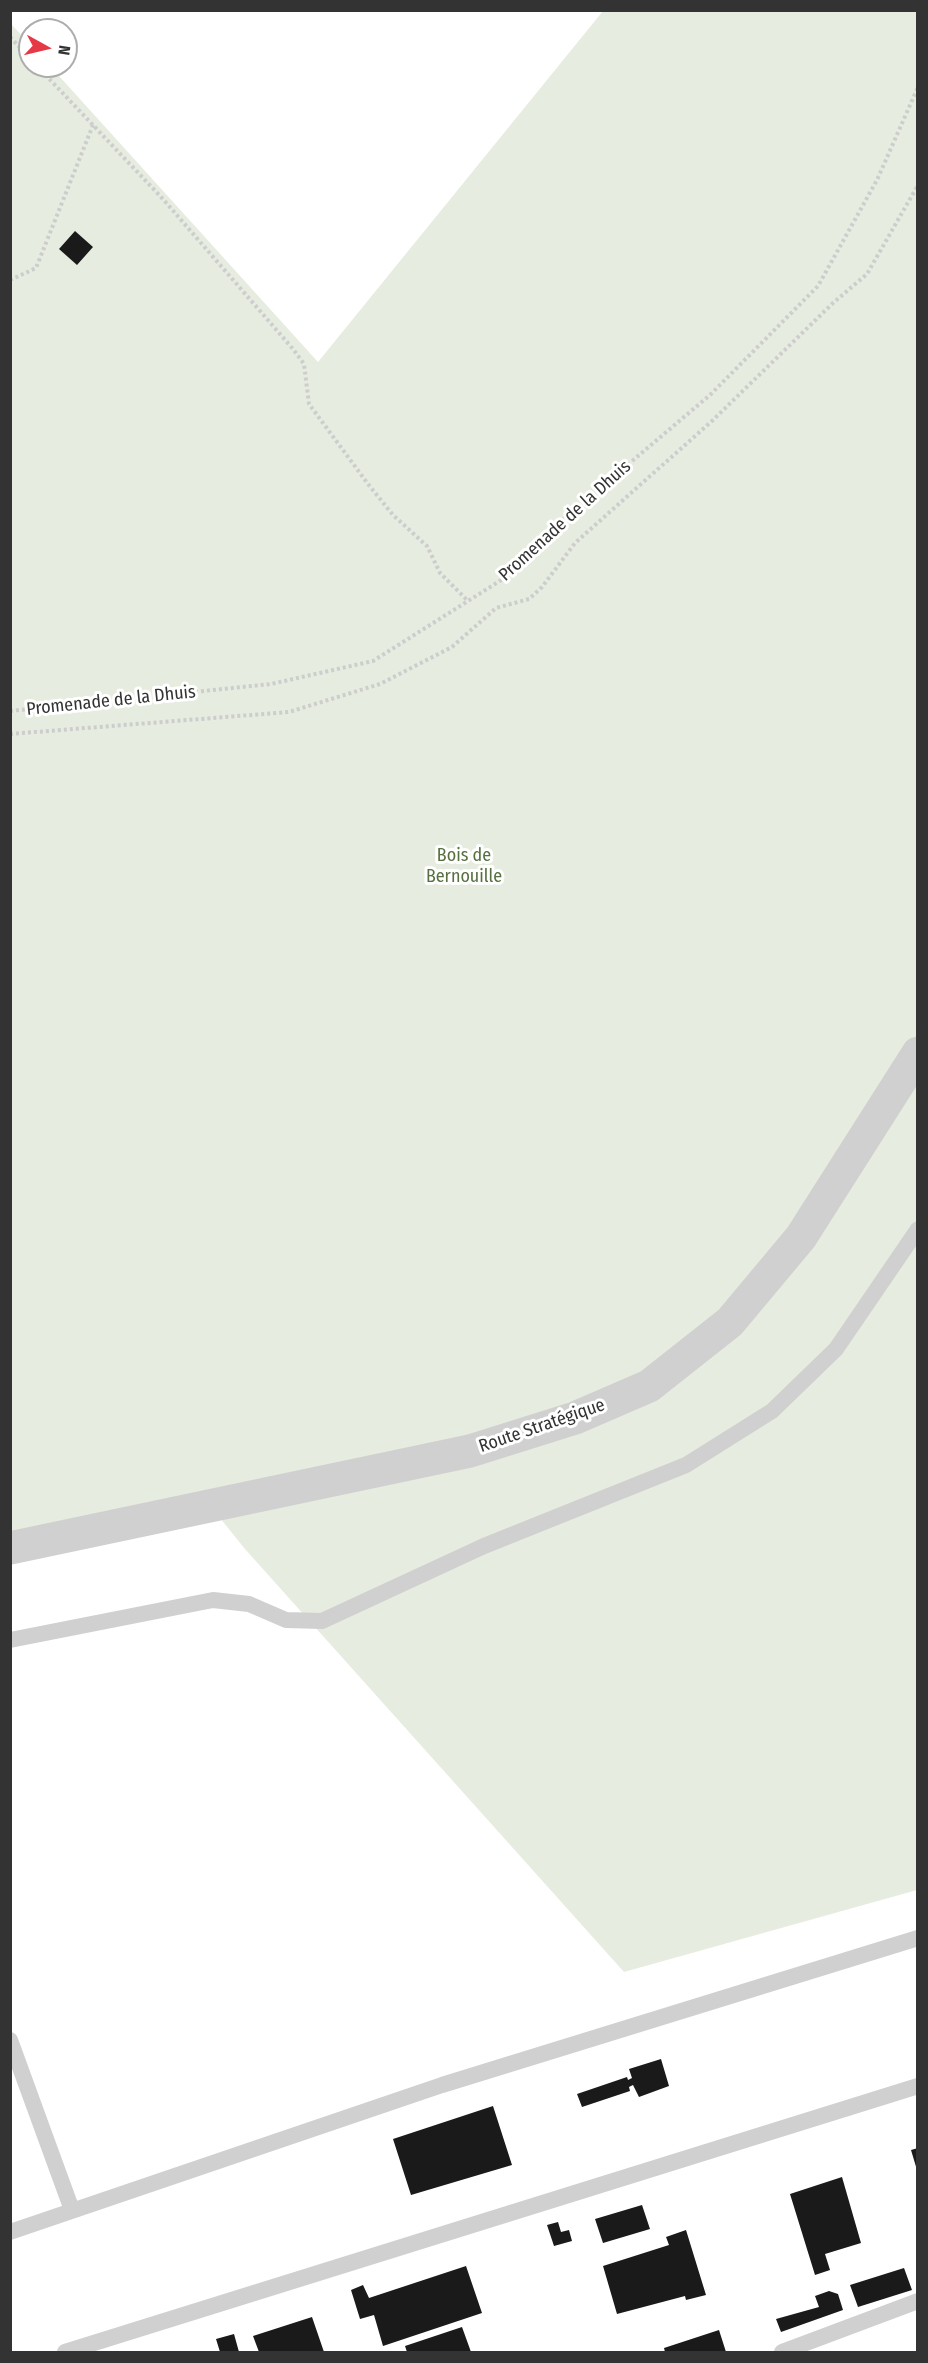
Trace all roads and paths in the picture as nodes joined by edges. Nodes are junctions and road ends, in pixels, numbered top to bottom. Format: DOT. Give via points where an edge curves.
graph roads {
  1 [pos="49,78"];
  2 [pos="918,87"];
  3 [pos="93,125"];
  4 [pos="918,185"];
  5 [pos="10,280"];
  6 [pos="468,602"];
  7 [pos="10,711"];
  8 [pos="10,734"];
  9 [pos="918,1053"];
  10 [pos="918,1228"];
  11 [pos="10,1548"];
  12 [pos="10,1640"];
  13 [pos="918,1938"];
  14 [pos="10,2040"];
  15 [pos="918,2086"];
  16 [pos="72,2210"];
  17 [pos="10,2232"];
  18 [pos="918,2301"];
  19 [pos="65,2352"];
  20 [pos="782,2352"];
  1 -- 3 [label="path"];
  2 -- 6 [label="path, Promenade de la Dhuis" via="877,180 818,286 710,395 546,534 506,577"];
  3 -- 5 [label="path" via="36,268"];
  3 -- 6 [label="path" via="162,198 293,350 303,364 309,404 368,484 393,515 428,546 440,573"];
  4 -- 8 [label="path, Promenade de la Dhuis" via="867,274 713,420 575,543 536,593 495,608 452,647 380,684 290,712"];
  6 -- 7 [label="path, Promenade de la Dhuis" via="374,661 271,684"];
  9 -- 11 [label="street, Route Stratégique" via="801,1237 730,1322 648,1386 576,1418 470,1451"];
  10 -- 12 [label="lane" via="836,1349 772,1411 686,1465 484,1546 322,1621 286,1620 249,1604 213,1600"];
  13 -- 16 [label="lane" via="442,2085"];
  14 -- 16 [label="lane"];
  15 -- 19 [label="lane"];
  16 -- 17 [label="lane"];
  18 -- 20 [label="lane"];
}
